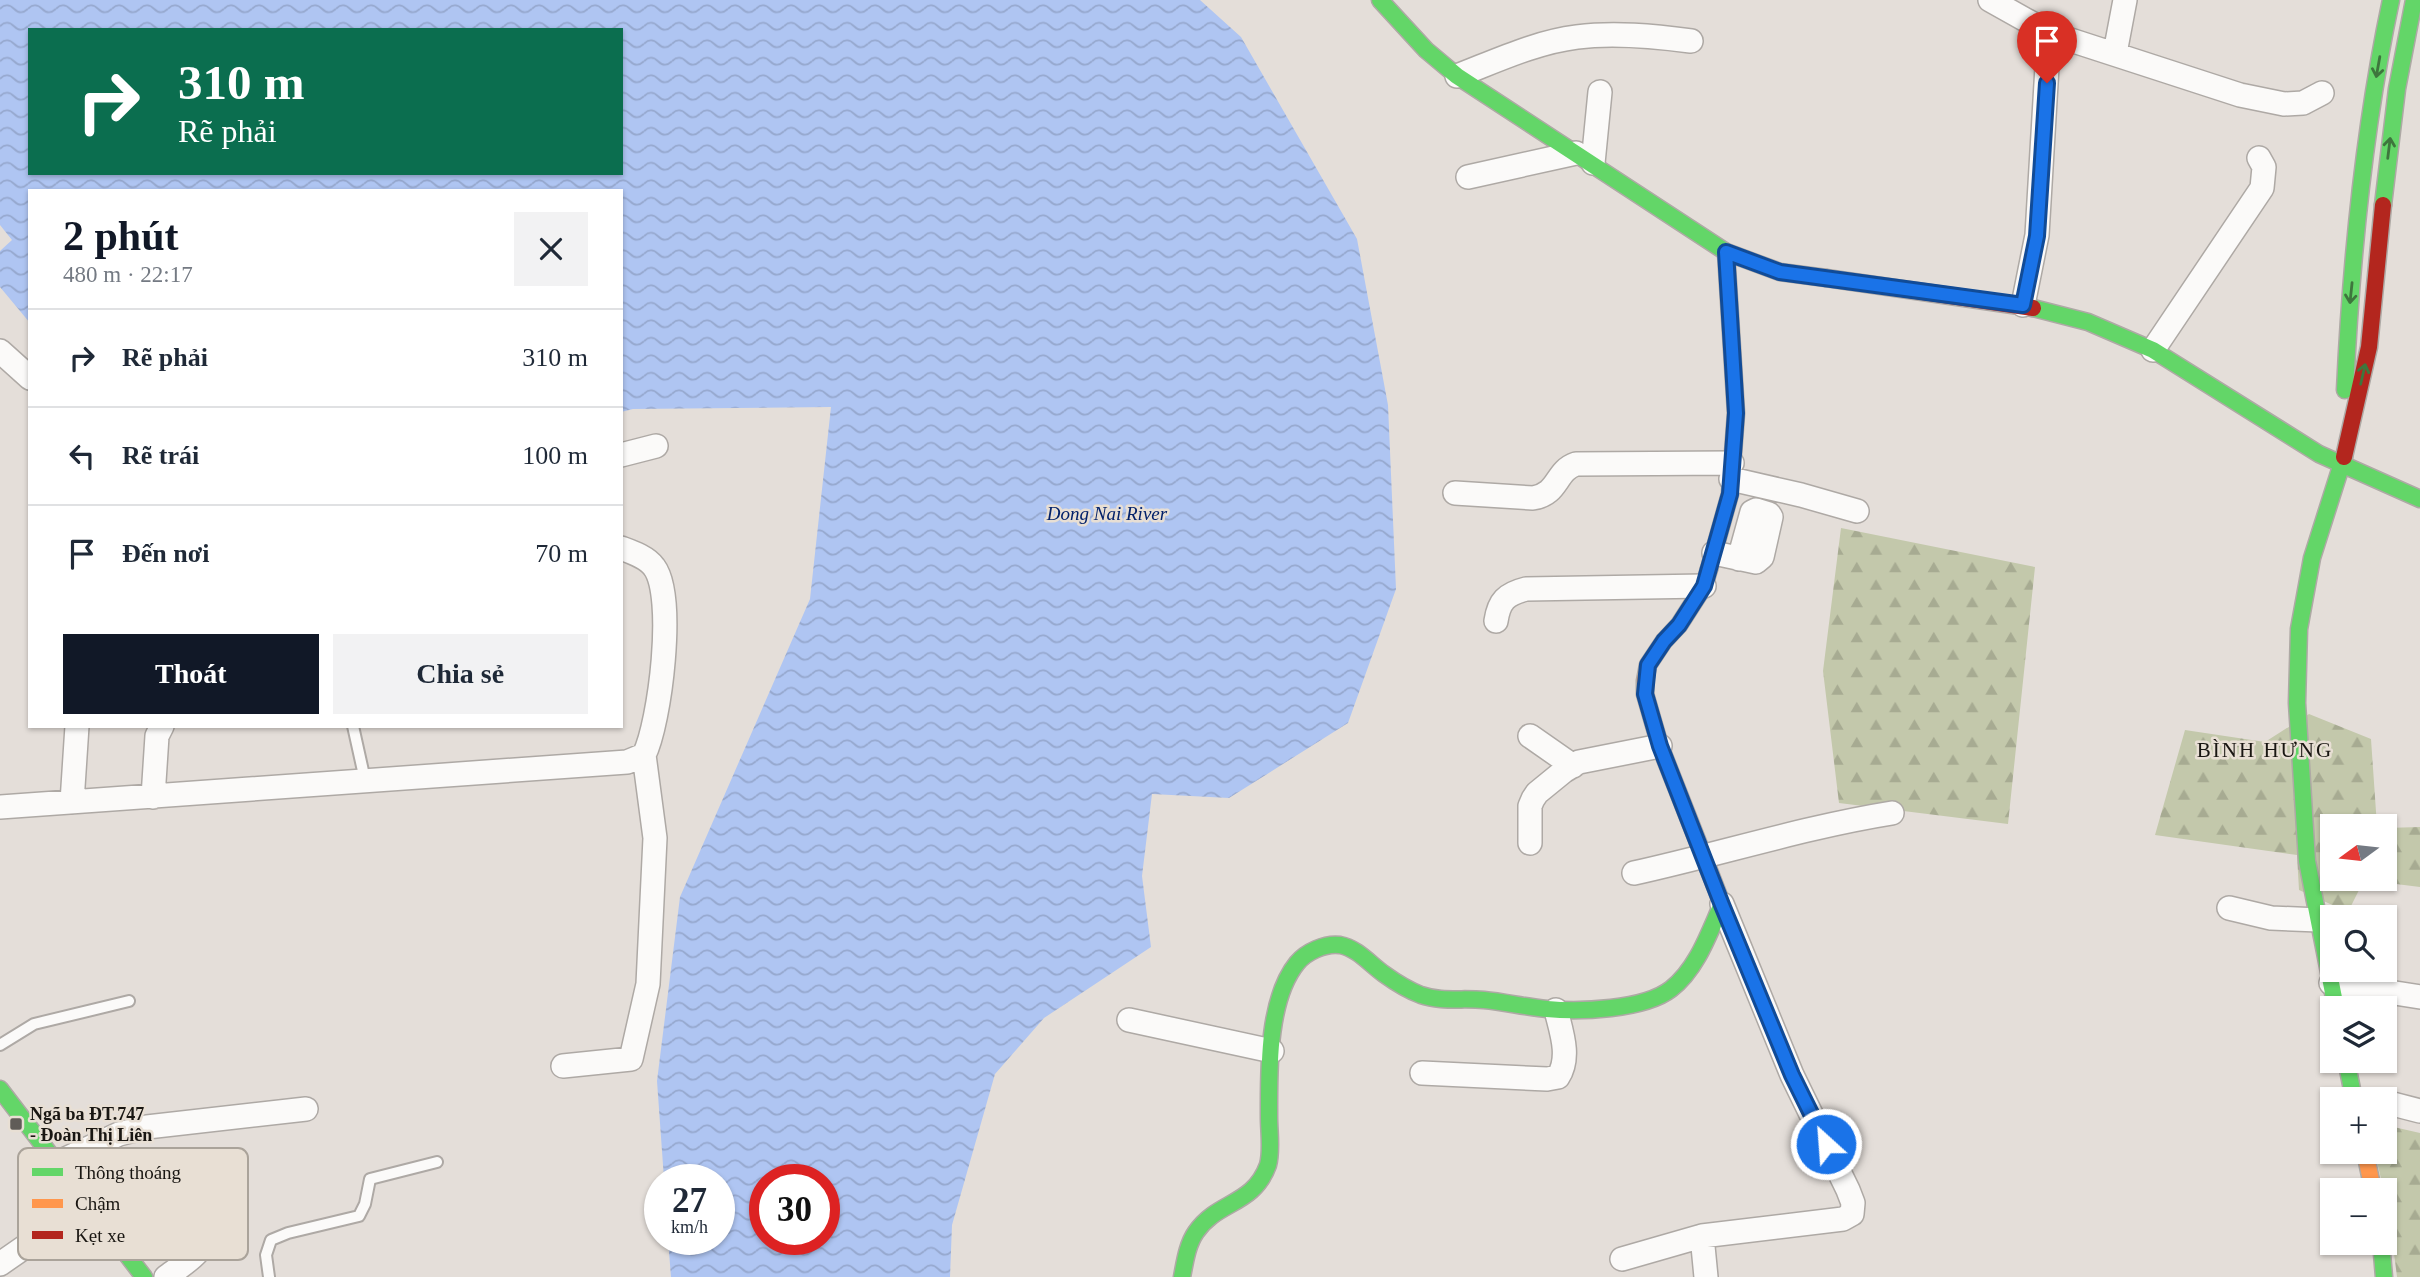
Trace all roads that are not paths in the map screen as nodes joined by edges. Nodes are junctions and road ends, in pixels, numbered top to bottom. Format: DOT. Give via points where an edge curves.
graph roads {
  1 [pos="1380,0"];
  2 [pos="1990,0"];
  3 [pos="2125,0"];
  4 [pos="2391,0"];
  5 [pos="2414,0"];
  6 [pos="2049,33"];
  7 [pos="1691,41"];
  8 [pos="2115,53"];
  9 [pos="2412,56"];
  10 [pos="1457,76"];
  11 [pos="1600,92"];
  12 [pos="2322,93"];
  13 [pos="1584,158"];
  14 [pos="2259,158"];
  15 [pos="1468,177"];
  16 [pos="1726,252"];
  17 [pos="2023,305"];
  18 [pos="2152,350"];
  19 [pos="656,446"];
  20 [pos="623,454"];
  21 [pos="2342,464"];
  22 [pos="1732,471"];
  23 [pos="1455,493"];
  24 [pos="2420,499"];
  25 [pos="1857,511"];
  26 [pos="623,549"];
  27 [pos="1714,552"];
  28 [pos="1739,559"];
  29 [pos="1704,586"];
  30 [pos="1496,621"];
  31 [pos="77,728"];
  32 [pos="161,728"];
  33 [pos="353,728"];
  34 [pos="1530,736"];
  35 [pos="1660,746"];
  36 [pos="645,755"];
  37 [pos="1573,766"];
  38 [pos="365,780"];
  39 [pos="153,797"];
  40 [pos="72,802"];
  41 [pos="0,807"];
  42 [pos="1892,813"];
  43 [pos="1530,843"];
  44 [pos="1704,858"];
  45 [pos="1634,873"];
  46 [pos="1722,905"];
  47 [pos="2229,908"];
  48 [pos="2319,920"];
  49 [pos="2331,983"];
  50 [pos="2334,996"];
  51 [pos="2420,997"];
  52 [pos="129,1001"];
  53 [pos="1556,1010"];
  54 [pos="1129,1020"];
  55 [pos="0,1045"];
  56 [pos="1272,1051"];
  57 [pos="563,1066"];
  58 [pos="1422,1073"];
  59 [pos="0,1089"];
  60 [pos="2397,1105"];
  61 [pos="306,1109"];
  62 [pos="2420,1111"];
  63 [pos="45,1148"];
  64 [pos="88,1148"];
  65 [pos="438,1162"];
  66 [pos="1702,1236"];
  67 [pos="18,1252"];
  68 [pos="2382,1255"];
  69 [pos="1622,1259"];
  70 [pos="131,1260"];
  71 [pos="186,1260"];
  72 [pos="0,1264"];
  73 [pos="144,1277"];
  74 [pos="166,1277"];
  75 [pos="268,1277"];
  76 [pos="1182,1277"];
  77 [pos="1706,1277"];
  78 [pos="2384,1277"];
  1 -- 10 [label="street"];
  2 -- 6 [label="street"];
  3 -- 8 [label="street"];
  4 -- 21 [label="street, one-way" via="2365,151 2346,344"];
  5 -- 9 [label="street"];
  6 -- 8 [label="street"];
  6 -- 17 [label="street" via="2037,236"];
  7 -- 10 [label="street" via="1649,35 1577,37 1525,50"];
  8 -- 12 [label="street" via="2220,89 2284,104 2303,103"];
  21 -- 9 [label="street, one-way" via="2369,347 2388,154"];
  10 -- 13 [label="street"];
  11 -- 13 [label="street"];
  13 -- 15 [label="street"];
  13 -- 16 [label="street"];
  14 -- 18 [label="street" via="2264,167 2263,188"];
  16 -- 17 [label="street" via="1780,272"];
  16 -- 22 [label="street" via="1736,413"];
  17 -- 18 [label="street" via="2088,322"];
  18 -- 21 [label="street"];
  19 -- 20 [label="street"];
  21 -- 24 [label="street"];
  21 -- 48 [label="street" via="2310,569 2296,666 2307,861"];
  22 -- 23 [label="street" via="1576,464 1566,468 1545,496"];
  22 -- 25 [label="street"];
  22 -- 27 [label="street"];
  26 -- 36 [label="street" via="654,566 663,597 660,690"];
  27 -- 28 [label="street"];
  27 -- 29 [label="street"];
  29 -- 30 [label="street" via="1526,589 1504,598"];
  29 -- 35 [label="street" via="1648,665 1645,694"];
  31 -- 40 [label="street"];
  32 -- 39 [label="street"];
  33 -- 38 [label="lane"];
  34 -- 37 [label="street"];
  35 -- 37 [label="street"];
  35 -- 44 [label="street"];
  36 -- 38 [label="street" via="594,766"];
  36 -- 57 [label="street" via="655,838 648,984 631,1059"];
  37 -- 43 [label="street" via="1533,799"];
  38 -- 39 [label="street"];
  39 -- 40 [label="street"];
  40 -- 41 [label="street"];
  42 -- 44 [label="street"];
  44 -- 45 [label="street"];
  44 -- 46 [label="street"];
  46 -- 53 [label="street" via="1703,946 1668,992 1627,1005"];
  46 -- 66 [label="street" via="1792,1075 1853,1203 1852,1213 1843,1219"];
  47 -- 48 [label="street" via="2271,918"];
  48 -- 49 [label="street"];
  49 -- 50 [label="street"];
  49 -- 51 [label="street"];
  52 -- 55 [label="lane" via="34,1024"];
  53 -- 56 [label="street" via="1423,995 1386,976 1354,951 1340,945 1322,947 1297,960 1282,987"];
  53 -- 58 [label="street" via="1565,1057 1558,1077"];
  54 -- 56 [label="street"];
  56 -- 76 [label="street" via="1269,1161 1264,1177 1250,1195 1199,1228"];
  59 -- 63 [label="street"];
  60 -- 62 [label="street"];
  61 -- 64 [label="street" via="147,1127 119,1133"];
  65 -- 75 [label="lane" via="370,1179 359,1216 271,1240 266,1255"];
  66 -- 69 [label="street"];
  66 -- 77 [label="street"];
  67 -- 72 [label="street"];
  68 -- 78 [label="street"];
  70 -- 73 [label="street"];
  71 -- 74 [label="street"];
}
